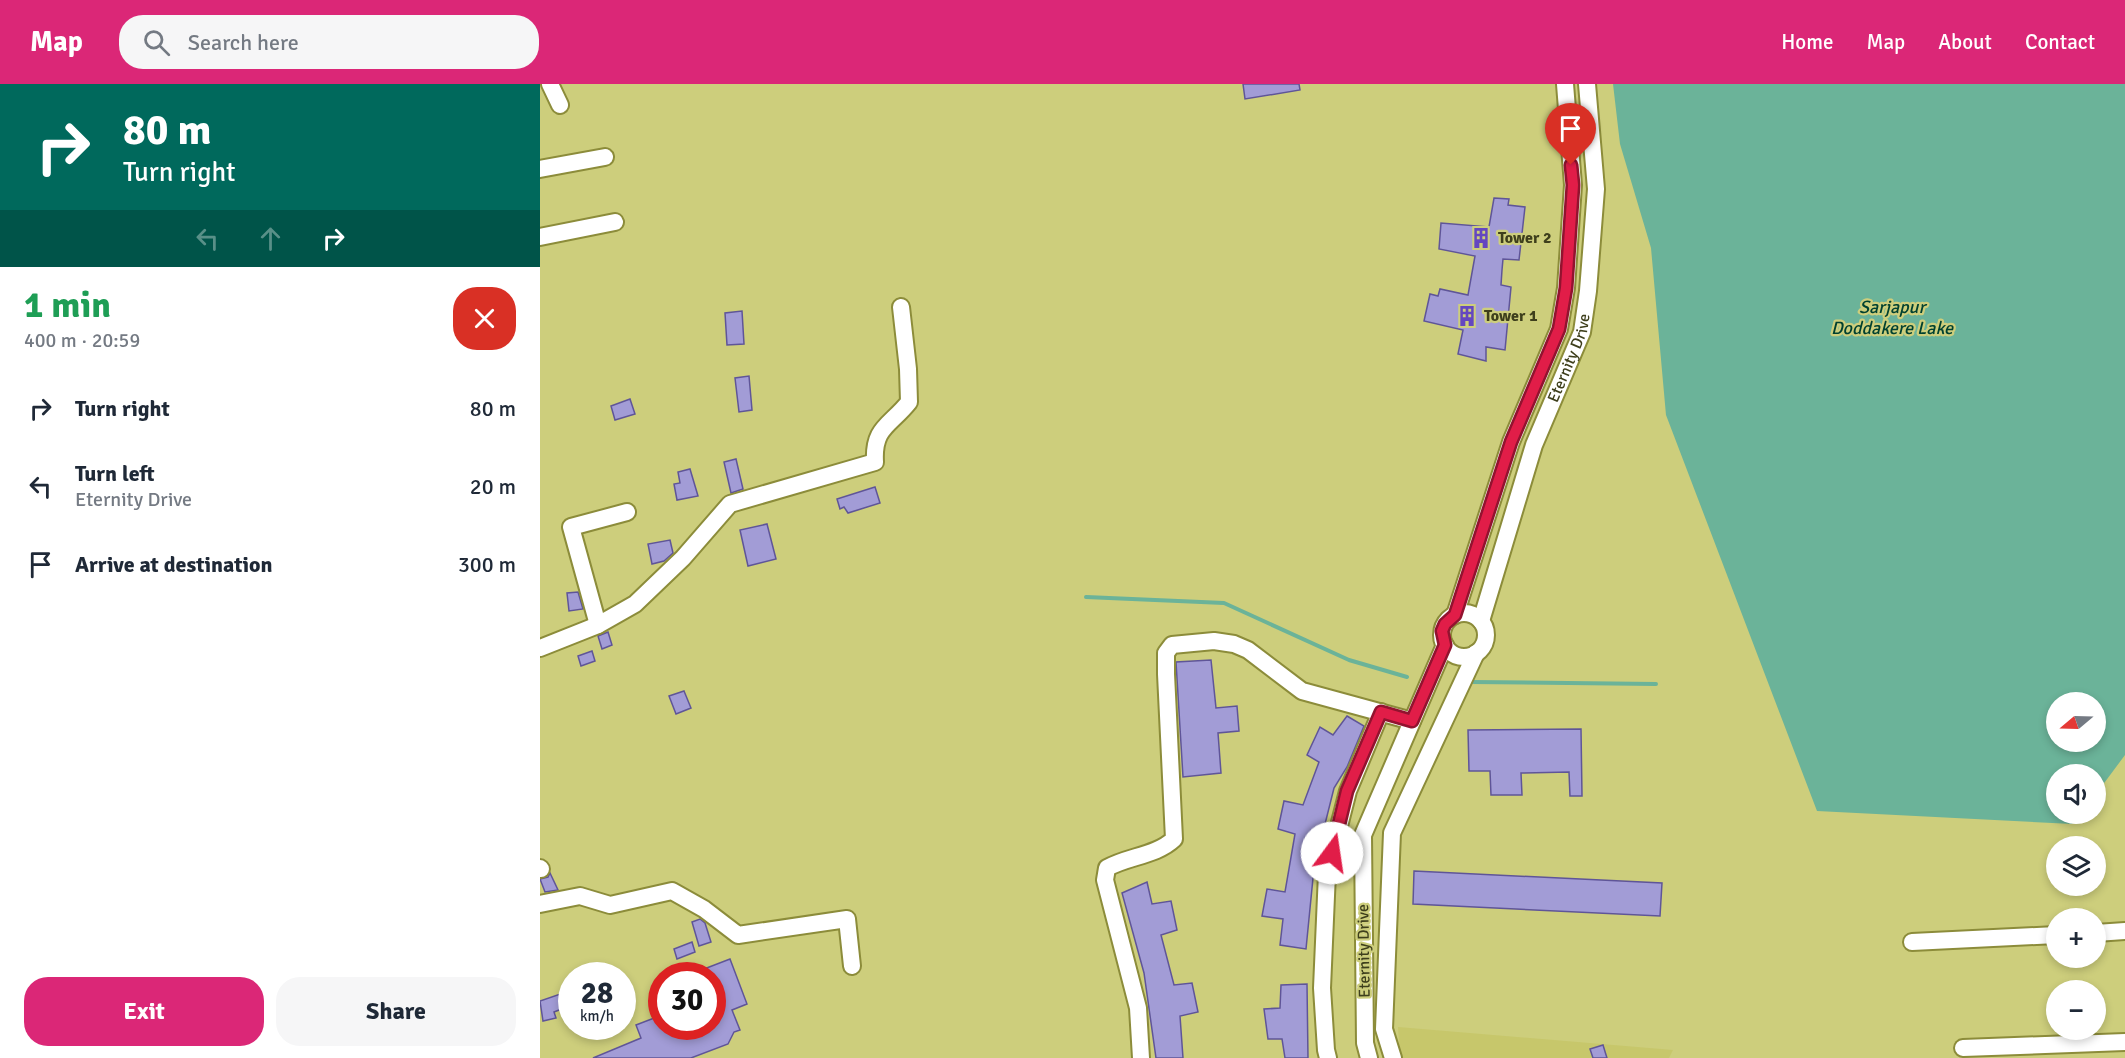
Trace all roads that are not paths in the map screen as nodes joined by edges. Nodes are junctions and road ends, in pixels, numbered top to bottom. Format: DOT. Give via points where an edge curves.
graph roads {
  1 [pos="550,84"];
  2 [pos="1565,84"];
  3 [pos="1587,84"];
  4 [pos="560,105"];
  5 [pos="605,157"];
  6 [pos="540,169"];
  7 [pos="615,222"];
  8 [pos="540,237"];
  9 [pos="901,307"];
  10 [pos="627,512"];
  11 [pos="1455,615"];
  12 [pos="1481,621"];
  13 [pos="598,625"];
  14 [pos="1445,645"];
  15 [pos="540,648"];
  16 [pos="1476,653"];
  17 [pos="1381,712"];
  18 [pos="1412,721"];
  19 [pos="1364,898"];
  20 [pos="1389,903"];
  21 [pos="540,904"];
  22 [pos="2125,932"];
  23 [pos="2106,933"];
  24 [pos="2046,935"];
  25 [pos="1912,942"];
  26 [pos="852,966"];
  27 [pos="2125,1042"];
  28 [pos="1963,1048"];
  29 [pos="2012,1052"];
  30 [pos="1141,1058"];
  31 [pos="1328,1058"];
  32 [pos="1369,1058"];
  33 [pos="1393,1058"];
  1 -- 4 [label="street"];
  2 -- 11 [label="street, Eternity Drive" via="1573,185 1559,329 1511,442"];
  3 -- 12 [label="street, Eternity Drive" via="1596,189 1582,332 1534,445"];
  5 -- 6 [label="street"];
  7 -- 8 [label="street"];
  9 -- 13 [label="street" via="909,402 877,437 875,462 730,504 683,558 635,604"];
  10 -- 13 [label="street" via="571,527"];
  11 -- 12 [label="street" via="1469,614"];
  11 -- 14 [label="street, Eternity Drive" via="1442,631"];
  12 -- 16 [label="street, Eternity Drive" via="1486,634"];
  13 -- 15 [label="street"];
  14 -- 16 [label="street" via="1463,657"];
  14 -- 18 [label="street, Eternity Drive"];
  16 -- 20 [label="street, Eternity Drive" via="1392,833"];
  17 -- 18 [label="street"];
  17 -- 30 [label="street" via="1302,691 1248,650 1234,644 1214,641 1172,645 1166,653 1174,839 1165,847 1107,868 1105,880 1138,1008"];
  17 -- 31 [label="street" via="1347,791 1327,873 1322,988"];
  18 -- 19 [label="street, Eternity Drive" via="1363,835"];
  19 -- 20 [label="street"];
  19 -- 32 [label="street, Eternity Drive" via="1365,1043"];
  20 -- 33 [label="street, Eternity Drive" via="1384,1029"];
  21 -- 26 [label="street" via="580,896 610,905 672,891 738,934 847,919"];
  22 -- 23 [label="street"];
  24 -- 25 [label="street"];
  27 -- 29 [label="street"];
  28 -- 29 [label="street"];
}
